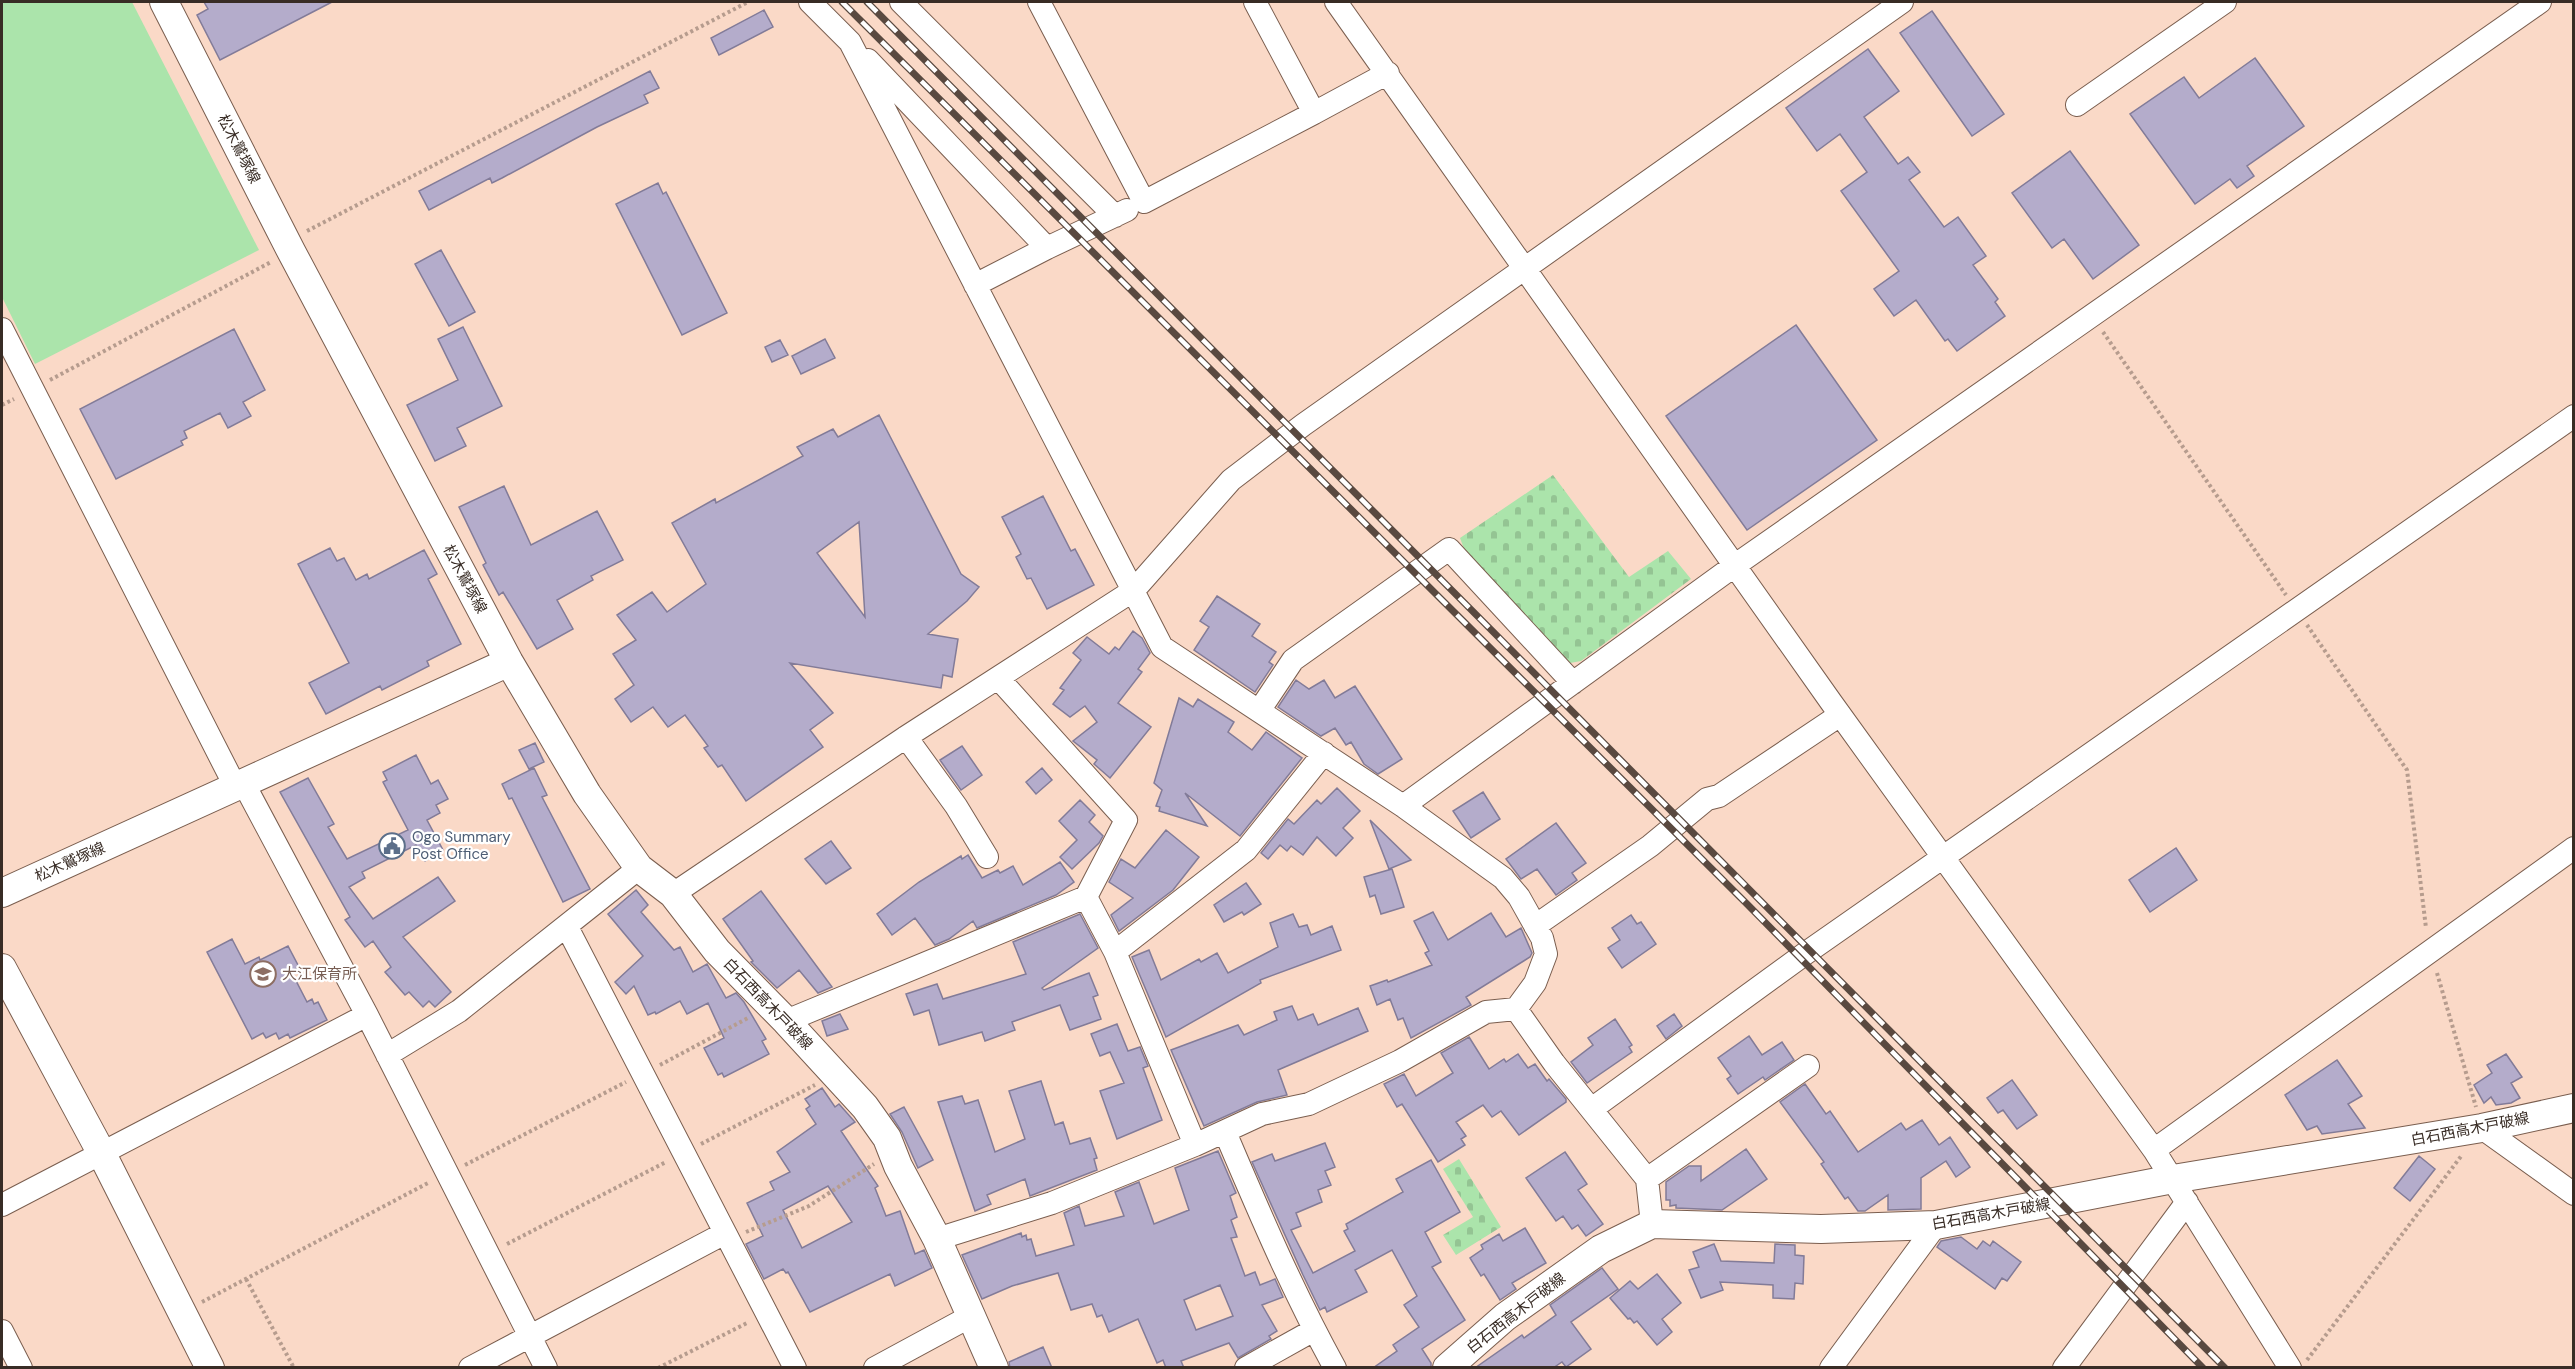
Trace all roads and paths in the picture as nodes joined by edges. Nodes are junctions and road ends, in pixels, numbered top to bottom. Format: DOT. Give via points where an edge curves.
graph roads {
  1 [pos="164,2"];
  2 [pos="748,2"];
  3 [pos="810,2"];
  4 [pos="901,2"];
  5 [pos="1039,2"];
  6 [pos="1255,2"];
  7 [pos="1336,2"];
  8 [pos="1902,2"];
  9 [pos="2224,2"];
  10 [pos="2540,2"];
  11 [pos="850,42"];
  12 [pos="1388,73"];
  13 [pos="2077,105"];
  14 [pos="1314,113"];
  15 [pos="1144,202"];
  16 [pos="1115,216"];
  17 [pos="1047,248"];
  18 [pos="291,251"];
  19 [pos="1524,269"];
  20 [pos="975,285"];
  21 [pos="2092,317"];
  22 [pos="2,329"];
  23 [pos="32,390"];
  24 [pos="2,405"];
  25 [pos="2574,416"];
  26 [pos="1734,566"];
  27 [pos="1134,590"];
  28 [pos="2296,609"];
  29 [pos="509,662"];
  30 [pos="998,678"];
  31 [pos="1573,683"];
  32 [pos="1259,711"];
  33 [pos="1840,715"];
  34 [pos="906,737"];
  35 [pos="1324,753"];
  36 [pos="240,786"];
  37 [pos="1403,806"];
  38 [pos="2574,848"];
  39 [pos="987,857"];
  40 [pos="1943,857"];
  41 [pos="639,868"];
  42 [pos="2,893"];
  43 [pos="673,894"];
  44 [pos="1086,897"];
  45 [pos="1535,926"];
  46 [pos="567,927"];
  47 [pos="2431,950"];
  48 [pos="1115,952"];
  49 [pos="2,968"];
  50 [pos="1516,1009"];
  51 [pos="778,1014"];
  52 [pos="367,1015"];
  53 [pos="387,1055"];
  54 [pos="1808,1066"];
  55 [pos="643,1074"];
  56 [pos="835,1075"];
  57 [pos="1593,1108"];
  58 [pos="2574,1108"];
  59 [pos="2482,1128"];
  60 [pos="1225,1132"];
  61 [pos="1195,1145"];
  62 [pos="697,1146"];
  63 [pos="2154,1150"];
  64 [pos="893,1153"];
  65 [pos="102,1154"];
  66 [pos="676,1157"];
  67 [pos="447,1173"];
  68 [pos="1647,1179"];
  69 [pos="2180,1190"];
  70 [pos="2574,1194"];
  71 [pos="2,1205"];
  72 [pos="1652,1224"];
  73 [pos="1936,1226"];
  74 [pos="727,1236"];
  75 [pos="937,1239"];
  76 [pos="488,1254"];
  77 [pos="246,1279"];
  78 [pos="182,1311"];
  79 [pos="767,1313"];
  80 [pos="971,1316"];
  81 [pos="1314,1330"];
  82 [pos="2,1331"];
  83 [pos="529,1336"];
  84 [pos="21,1368"];
  85 [pos="210,1368"];
  86 [pos="294,1368"];
  87 [pos="470,1368"];
  88 [pos="546,1368"];
  89 [pos="658,1368"];
  90 [pos="795,1368"];
  91 [pos="875,1368"];
  92 [pos="994,1368"];
  93 [pos="1246,1368"];
  94 [pos="1335,1368"];
  95 [pos="1447,1368"];
  96 [pos="1831,1368"];
  97 [pos="2064,1368"];
  98 [pos="2290,1368"];
  99 [pos="2301,1368"];
  1 -- 18 [label="main road, 松木鷲塚線"];
  2 -- 18 [label="path" via="301,234"];
  3 -- 11 [label="street"];
  4 -- 16 [label="street"];
  5 -- 15 [label="street"];
  6 -- 14 [label="street"];
  7 -- 12 [label="street"];
  8 -- 19 [label="street"];
  9 -- 13 [label="street"];
  10 -- 21 [label="street"];
  11 -- 17 [label="street"];
  11 -- 20 [label="street"];
  12 -- 14 [label="street"];
  12 -- 19 [label="street"];
  14 -- 15 [label="street"];
  15 -- 16 [label="street"];
  16 -- 17 [label="street"];
  17 -- 20 [label="street"];
  18 -- 23 [label="path"];
  18 -- 29 [label="main road, 松木鷲塚線"];
  19 -- 26 [label="street"];
  19 -- 27 [label="street" via="1231,480"];
  20 -- 27 [label="street"];
  21 -- 26 [label="street"];
  21 -- 28 [label="path"];
  22 -- 23 [label="street"];
  23 -- 24 [label="path"];
  23 -- 36 [label="street"];
  25 -- 28 [label="street"];
  26 -- 31 [label="street"];
  26 -- 33 [label="street"];
  27 -- 30 [label="street"];
  27 -- 32 [label="street" via="1162,647"];
  28 -- 40 [label="street"];
  28 -- 47 [label="path" via="2407,770 2422,906"];
  29 -- 36 [label="main road, 松木鷲塚線"];
  29 -- 41 [label="main road, 白石西高木戸破線" via="587,794"];
  30 -- 34 [label="street"];
  30 -- 44 [label="street" via="1126,820"];
  31 -- 32 [label="street" via="1449,549 1293,660"];
  31 -- 37 [label="street"];
  32 -- 35 [label="street"];
  33 -- 40 [label="street"];
  33 -- 45 [label="street" via="1719,796 1707,799 1650,846"];
  34 -- 39 [label="street"];
  34 -- 43 [label="street"];
  35 -- 37 [label="street"];
  35 -- 48 [label="street" via="1246,850"];
  36 -- 42 [label="main road, 松木鷲塚線"];
  36 -- 52 [label="street"];
  37 -- 45 [label="street" via="1503,878"];
  38 -- 47 [label="street"];
  40 -- 57 [label="street"];
  40 -- 63 [label="street"];
  41 -- 43 [label="main road, 白石西高木戸破線"];
  41 -- 46 [label="street"];
  43 -- 51 [label="main road, 白石西高木戸破線" via="717,951"];
  44 -- 48 [label="street"];
  44 -- 51 [label="street"];
  45 -- 50 [label="street" via="1546,954 1534,983"];
  46 -- 53 [label="street" via="459,1011"];
  46 -- 55 [label="street"];
  47 -- 59 [label="path"];
  47 -- 63 [label="street"];
  48 -- 61 [label="street"];
  49 -- 65 [label="main road"];
  50 -- 57 [label="street" via="1554,1063"];
  50 -- 60 [label="street" via="1486,1012 1400,1061 1309,1104 1262,1114"];
  51 -- 55 [label="path"];
  51 -- 56 [label="main road, 白石西高木戸破線"];
  52 -- 53 [label="street"];
  52 -- 65 [label="street"];
  53 -- 67 [label="street"];
  54 -- 68 [label="street"];
  55 -- 67 [label="path"];
  55 -- 74 [label="street"];
  56 -- 62 [label="path"];
  56 -- 64 [label="main road, 白石西高木戸破線" via="865,1107"];
  57 -- 68 [label="street"];
  58 -- 59 [label="main road, 白石西高木戸破線"];
  59 -- 69 [label="main road, 白石西高木戸破線"];
  59 -- 70 [label="street"];
  59 -- 99 [label="path"];
  60 -- 61 [label="street"];
  60 -- 81 [label="street"];
  61 -- 75 [label="street" via="1052,1203"];
  63 -- 69 [label="street"];
  64 -- 74 [label="path" via="809,1206"];
  64 -- 75 [label="main road, 白石西高木戸破線"];
  65 -- 71 [label="street"];
  65 -- 78 [label="main road"];
  66 -- 76 [label="path"];
  67 -- 76 [label="street"];
  67 -- 77 [label="path"];
  68 -- 72 [label="street"];
  69 -- 73 [label="main road, 白石西高木戸破線"];
  69 -- 97 [label="street"];
  69 -- 98 [label="street"];
  72 -- 73 [label="main road, 白石西高木戸破線" via="1811,1229"];
  72 -- 95 [label="main road, 白石西高木戸破線" via="1601,1249 1505,1317"];
  73 -- 96 [label="street"];
  74 -- 79 [label="street"];
  74 -- 83 [label="street"];
  75 -- 80 [label="main road, 白石西高木戸破線"];
  76 -- 83 [label="street"];
  77 -- 78 [label="path"];
  77 -- 86 [label="path"];
  78 -- 85 [label="main road"];
  79 -- 89 [label="path"];
  79 -- 90 [label="street"];
  80 -- 91 [label="street"];
  80 -- 92 [label="main road, 白石西高木戸破線"];
  81 -- 93 [label="street"];
  81 -- 94 [label="street"];
  82 -- 84 [label="street"];
  83 -- 87 [label="street"];
  83 -- 88 [label="street"];
}
